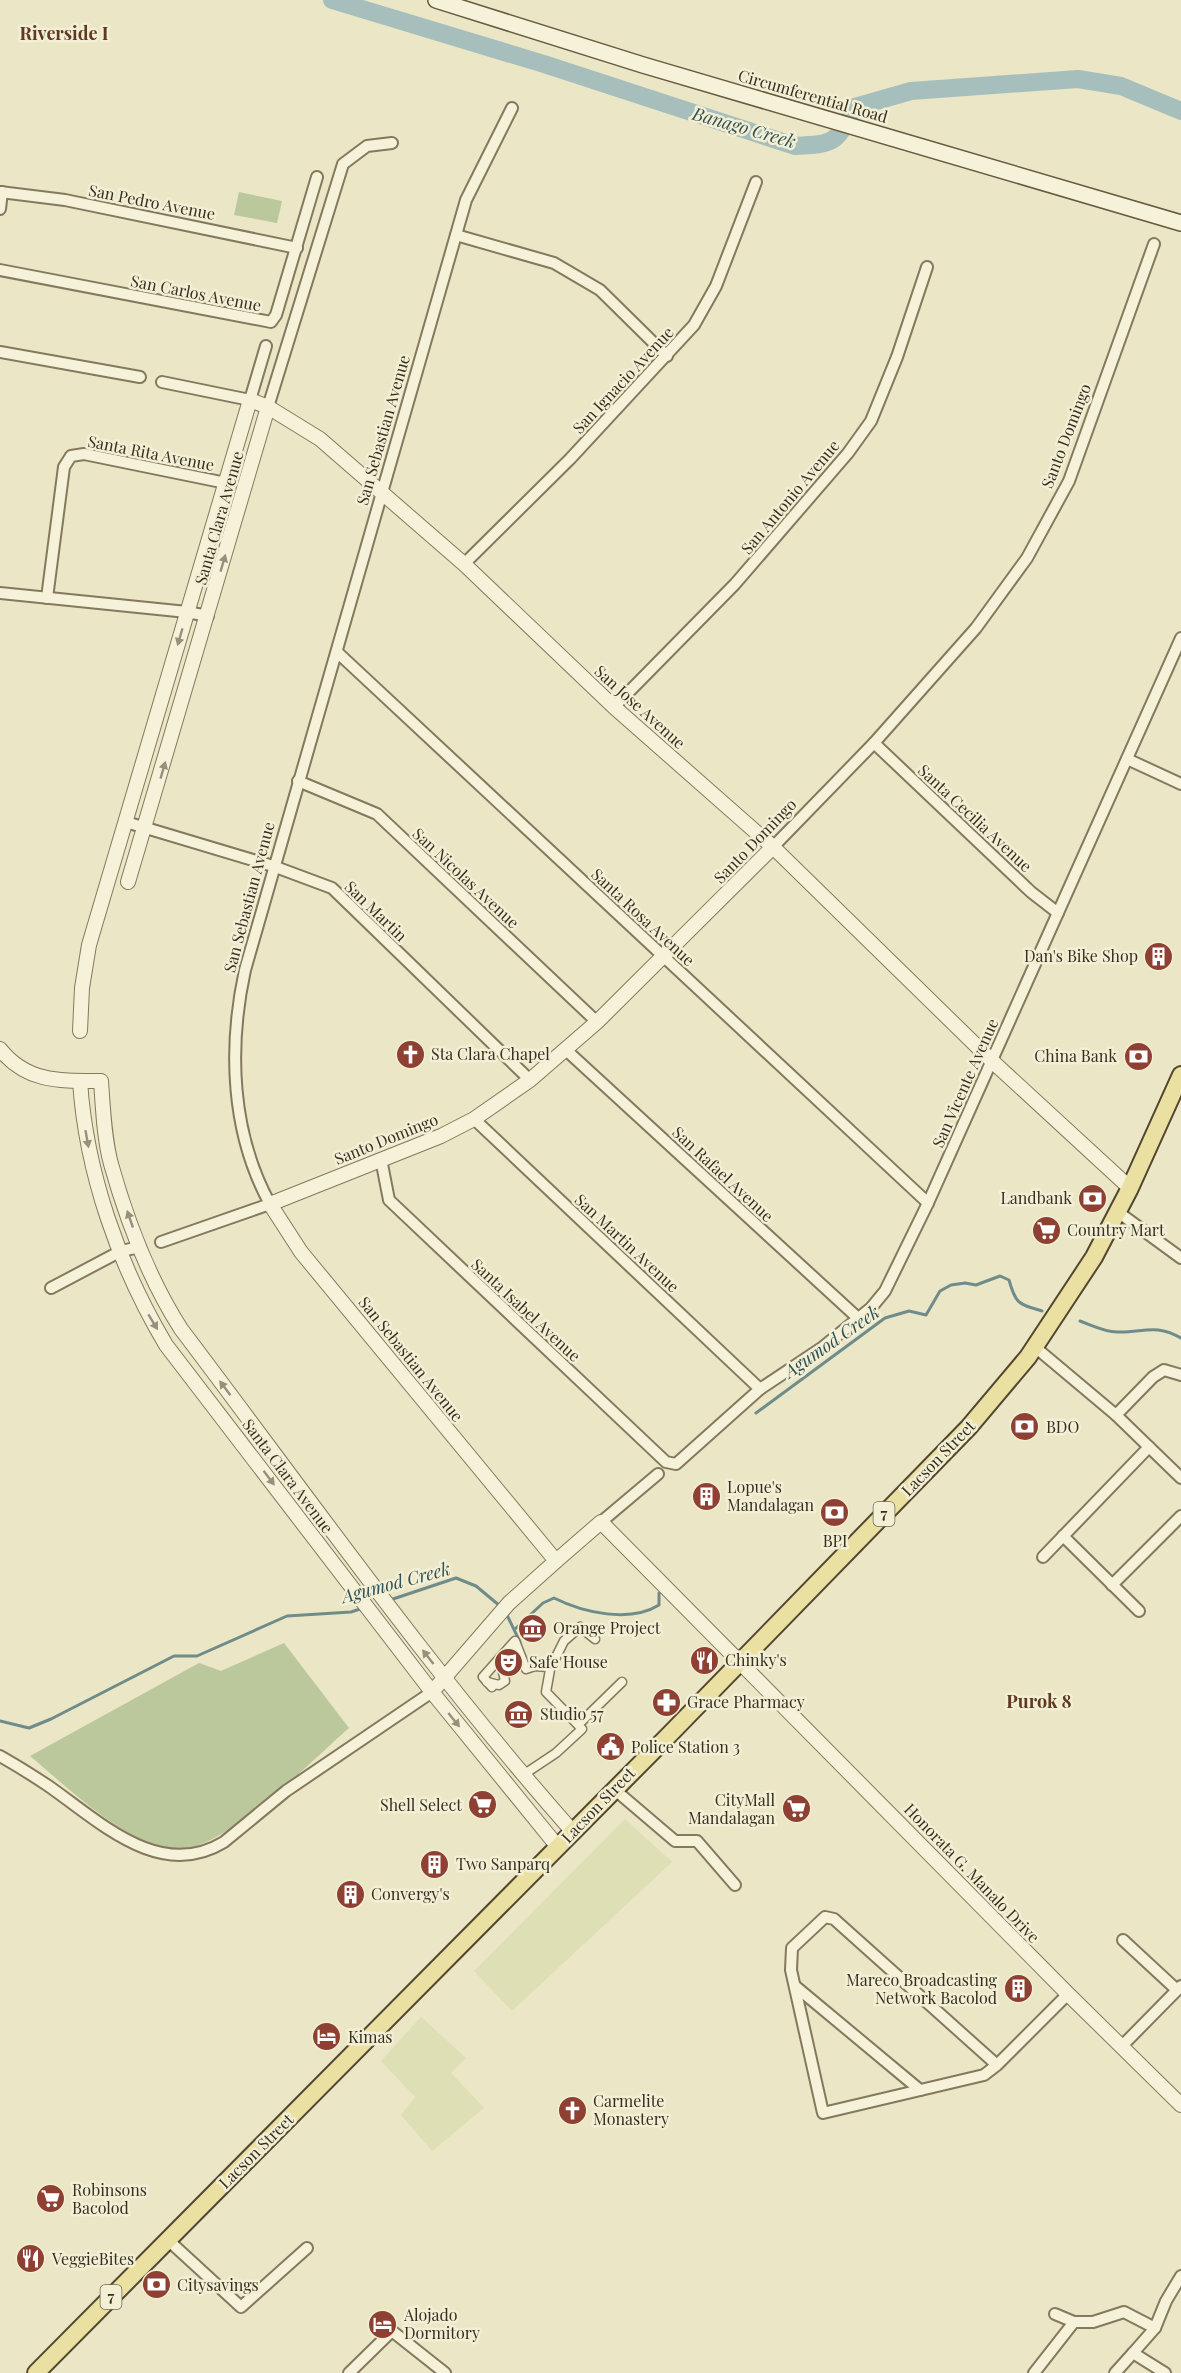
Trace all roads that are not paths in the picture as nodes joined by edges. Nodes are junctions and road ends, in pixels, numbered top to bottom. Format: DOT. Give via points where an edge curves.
graph roads {
  1 [pos="436,0"];
  2 [pos="512,108"];
  3 [pos="392,143"];
  4 [pos="318,177"];
  5 [pos="756,182"];
  6 [pos="1,192"];
  7 [pos="0,209"];
  8 [pos="1181,223"];
  9 [pos="456,235"];
  10 [pos="1154,243"];
  11 [pos="297,248"];
  12 [pos="927,267"];
  13 [pos="0,270"];
  14 [pos="266,346"];
  15 [pos="0,352"];
  16 [pos="668,356"];
  17 [pos="140,377"];
  18 [pos="162,382"];
  19 [pos="250,400"];
  20 [pos="268,407"];
  21 [pos="226,483"];
  22 [pos="382,492"];
  23 [pos="464,564"];
  24 [pos="0,593"];
  25 [pos="47,598"];
  26 [pos="187,612"];
  27 [pos="208,616"];
  28 [pos="1181,638"];
  29 [pos="337,652"];
  30 [pos="614,707"];
  31 [pos="873,743"];
  32 [pos="1127,759"];
  33 [pos="298,781"];
  34 [pos="1181,784"];
  35 [pos="126,822"];
  36 [pos="146,826"];
  37 [pos="773,847"];
  38 [pos="273,866"];
  39 [pos="129,882"];
  40 [pos="1058,913"];
  41 [pos="664,958"];
  42 [pos="597,1022"];
  43 [pos="80,1031"];
  44 [pos="0,1049"];
  45 [pos="566,1050"];
  46 [pos="992,1061"];
  47 [pos="1181,1075"];
  48 [pos="530,1080"];
  49 [pos="80,1081"];
  50 [pos="474,1119"];
  51 [pos="381,1159"];
  52 [pos="1130,1188"];
  53 [pos="928,1203"];
  54 [pos="270,1204"];
  55 [pos="1118,1212"];
  56 [pos="161,1242"];
  57 [pos="140,1247"];
  58 [pos="121,1251"];
  59 [pos="1181,1258"];
  60 [pos="51,1287"];
  61 [pos="859,1319"];
  62 [pos="1035,1347"];
  63 [pos="1181,1375"];
  64 [pos="760,1389"];
  65 [pos="1116,1415"];
  66 [pos="1149,1447"];
  67 [pos="676,1464"];
  68 [pos="658,1474"];
  69 [pos="1181,1478"];
  70 [pos="1181,1516"];
  71 [pos="601,1522"];
  72 [pos="1063,1536"];
  73 [pos="1042,1557"];
  74 [pos="556,1561"];
  75 [pos="1112,1585"];
  76 [pos="1139,1611"];
  77 [pos="595,1639"];
  78 [pos="500,1658"];
  79 [pos="739,1663"];
  80 [pos="551,1664"];
  81 [pos="444,1677"];
  82 [pos="622,1682"];
  83 [pos="432,1692"];
  84 [pos="579,1724"];
  85 [pos="0,1756"];
  86 [pos="523,1775"];
  87 [pos="614,1789"];
  88 [pos="573,1832"];
  89 [pos="558,1847"];
  90 [pos="735,1885"];
  91 [pos="1123,1940"];
  92 [pos="795,1986"];
  93 [pos="1179,1988"];
  94 [pos="1068,1995"];
  95 [pos="1121,2047"];
  96 [pos="997,2065"];
  97 [pos="920,2090"];
  98 [pos="1181,2105"];
  99 [pos="168,2240"];
  100 [pos="307,2248"];
  101 [pos="1181,2276"];
  102 [pos="1055,2314"];
  103 [pos="1074,2322"];
  104 [pos="1155,2328"];
  105 [pos="1133,2353"];
  106 [pos="36,2373"];
  107 [pos="349,2373"];
  108 [pos="445,2373"];
  109 [pos="1034,2373"];
  110 [pos="1115,2373"];
  111 [pos="1165,2373"];
  1 -- 8 [label="main road, Circumferential Road"];
  2 -- 9 [label="street, San Sebastian Avenue" via="473,182"];
  3 -- 20 [label="street, Santa Clara Avenue" via="367,146 343,164"];
  4 -- 11 [label="street, San Carlos Avenue"];
  5 -- 16 [label="street, San Ignacio Avenue" via="705,308"];
  6 -- 7 [label="street"];
  6 -- 11 [label="street, San Pedro Avenue" via="87,204"];
  9 -- 16 [label="street" via="554,263 600,290"];
  9 -- 22 [label="street, San Sebastian Avenue"];
  10 -- 31 [label="street, Santo Domingo" via="1069,481 1027,558 976,628"];
  11 -- 13 [label="street, San Carlos Avenue" via="271,322"];
  12 -- 30 [label="street, San Antonio Avenue" via="871,421 735,584"];
  14 -- 19 [label="street, Santa Clara Avenue"];
  15 -- 17 [label="street"];
  16 -- 23 [label="street, San Ignacio Avenue"];
  18 -- 19 [label="street"];
  19 -- 20 [label="street, San Jose Avenue"];
  19 -- 21 [label="street, Santa Clara Avenue"];
  20 -- 22 [label="street, San Jose Avenue" via="320,439"];
  27 -- 20 [label="street, Santa Clara Avenue, one-way"];
  21 -- 25 [label="street, Santa Rita Avenue" via="84,454 71,456 64,467"];
  21 -- 26 [label="street, Santa Clara Avenue"];
  22 -- 23 [label="street, San Jose Avenue"];
  22 -- 29 [label="street, San Sebastian Avenue"];
  23 -- 30 [label="street, San Jose Avenue"];
  24 -- 25 [label="street"];
  25 -- 26 [label="street"];
  26 -- 27 [label="street"];
  26 -- 35 [label="street, Santa Clara Avenue, one-way"];
  36 -- 27 [label="street, Santa Clara Avenue, one-way"];
  28 -- 32 [label="street, San Vicente Avenue"];
  29 -- 33 [label="street, San Sebastian Avenue"];
  29 -- 41 [label="street, Santa Rosa Avenue"];
  30 -- 37 [label="street, San Jose Avenue"];
  31 -- 37 [label="street, Santo Domingo"];
  31 -- 40 [label="street, Santa Cecilia Avenue"];
  32 -- 34 [label="street"];
  32 -- 40 [label="street, San Vicente Avenue"];
  33 -- 38 [label="street, San Sebastian Avenue"];
  33 -- 42 [label="street, San Nicolas Avenue" via="377,814"];
  35 -- 36 [label="street, San Martin"];
  35 -- 43 [label="street, Santa Clara Avenue" via="89,945"];
  36 -- 38 [label="street, San Martin"];
  36 -- 39 [label="street, Santa Clara Avenue"];
  37 -- 41 [label="street, Santo Domingo"];
  37 -- 46 [label="street, San Jose Avenue"];
  38 -- 48 [label="street, San Martin" via="332,888"];
  38 -- 54 [label="street, San Sebastian Avenue" via="244,978 234,1040 237,1093 248,1152"];
  40 -- 46 [label="street, San Vicente Avenue"];
  41 -- 42 [label="street, Santo Domingo"];
  41 -- 53 [label="street, Santa Rosa Avenue"];
  42 -- 45 [label="street, Santo Domingo"];
  44 -- 49 [label="street" via="25,1072"];
  45 -- 48 [label="street, Santo Domingo"];
  45 -- 61 [label="street, San Rafael Avenue"];
  46 -- 52 [label="street, San Jose Avenue"];
  46 -- 53 [label="street, San Vicente Avenue"];
  47 -- 52 [label="main road, Lacson Street / 7"];
  48 -- 50 [label="street, Santo Domingo"];
  57 -- 49 [label="street, Santa Clara Avenue, one-way" via="110,1162 101,1081"];
  49 -- 58 [label="street, Santa Clara Avenue, one-way" via="92,1167"];
  50 -- 51 [label="street, Santo Domingo"];
  50 -- 64 [label="street, San Martin Avenue"];
  51 -- 54 [label="street, Santo Domingo"];
  51 -- 67 [label="street, Santa Isabel Avenue" via="389,1200 666,1462"];
  52 -- 55 [label="main road, Lacson Street / 7"];
  53 -- 61 [label="street, San Vicente Avenue" via="885,1291"];
  54 -- 56 [label="street, Santo Domingo"];
  54 -- 74 [label="street, San Sebastian Avenue" via="301,1251"];
  55 -- 59 [label="street"];
  55 -- 62 [label="main road, Lacson Street / 7" via="1094,1257"];
  57 -- 58 [label="street"];
  81 -- 57 [label="street, Santa Clara Avenue, one-way" via="181,1329 160,1298"];
  58 -- 60 [label="street"];
  58 -- 83 [label="street, Santa Clara Avenue, one-way" via="144,1307 166,1345"];
  61 -- 64 [label="street, San Vicente Avenue"];
  62 -- 65 [label="street"];
  62 -- 79 [label="main road, Lacson Street / 7" via="969,1428"];
  63 -- 65 [label="street" via="1164,1370"];
  64 -- 67 [label="street, San Vicente Avenue"];
  65 -- 66 [label="street"];
  66 -- 69 [label="street"];
  66 -- 72 [label="street"];
  68 -- 71 [label="street"];
  70 -- 75 [label="street"];
  71 -- 74 [label="street"];
  71 -- 79 [label="street, Honorata G. Manalo Drive"];
  72 -- 73 [label="street"];
  72 -- 75 [label="street"];
  74 -- 81 [label="street" via="495,1617"];
  75 -- 76 [label="street"];
  77 -- 80 [label="street" via="580,1627 564,1641"];
  78 -- 78 [label="street" via="483,1677 490,1684 505,1681"];
  78 -- 80 [label="street" via="515,1641 526,1669"];
  79 -- 87 [label="main road, Lacson Street / 7"];
  79 -- 94 [label="street, Honorata G. Manalo Drive"];
  80 -- 84 [label="street" via="546,1692"];
  81 -- 83 [label="street"];
  81 -- 86 [label="street, Santa Clara Avenue"];
  82 -- 84 [label="street"];
  83 -- 85 [label="street" via="286,1791 215,1848 189,1853 163,1854 119,1837"];
  83 -- 89 [label="street, Santa Clara Avenue, one-way"];
  84 -- 86 [label="street" via="582,1729 574,1739"];
  86 -- 88 [label="street, Santa Clara Avenue"];
  87 -- 88 [label="main road, Lacson Street / 7"];
  87 -- 90 [label="street" via="675,1841 697,1841"];
  88 -- 89 [label="main road, Lacson Street / 7"];
  89 -- 99 [label="main road, Lacson Street / 7"];
  91 -- 93 [label="street"];
  92 -- 96 [label="street" via="790,1962 792,1948 825,1917 832,1917"];
  92 -- 97 [label="street"];
  92 -- 97 [label="street" via="824,2113"];
  93 -- 95 [label="street"];
  94 -- 95 [label="street, Honorata G. Manalo Drive"];
  94 -- 96 [label="street"];
  95 -- 98 [label="street, Honorata G. Manalo Drive"];
  96 -- 97 [label="street" via="984,2075"];
  99 -- 100 [label="street" via="242,2307"];
  99 -- 106 [label="main road, Lacson Street / 7"];
  101 -- 104 [label="street"];
  102 -- 103 [label="street"];
  103 -- 104 [label="street" via="1093,2322 1122,2312"];
  103 -- 109 [label="street"];
  104 -- 105 [label="street"];
  105 -- 110 [label="street"];
  105 -- 111 [label="street"];
  107 -- 108 [label="street" via="392,2331"];
}
